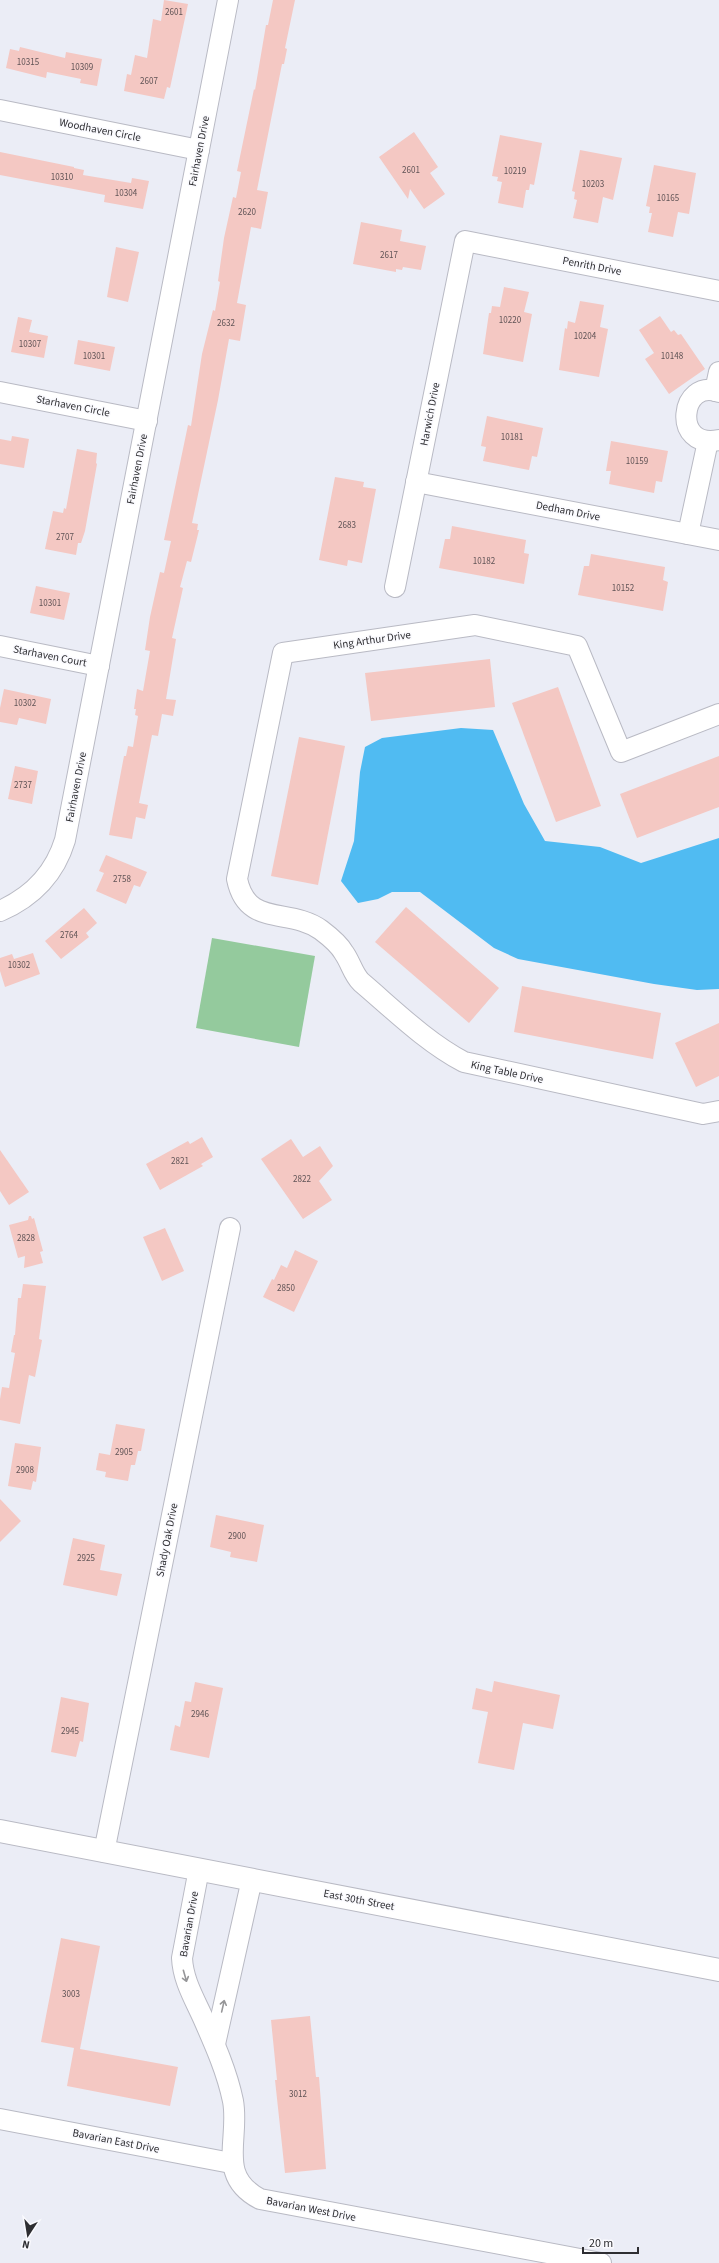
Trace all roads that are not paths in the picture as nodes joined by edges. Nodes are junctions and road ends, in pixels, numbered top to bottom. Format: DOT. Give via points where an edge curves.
graph roads {
  1 [pos="228,0"];
  2 [pos="0,110"];
  3 [pos="199,150"];
  4 [pos="465,241"];
  5 [pos="719,291"];
  6 [pos="718,385"];
  7 [pos="0,392"];
  8 [pos="147,421"];
  9 [pos="713,440"];
  10 [pos="416,482"];
  11 [pos="688,534"];
  12 [pos="719,540"];
  13 [pos="395,587"];
  14 [pos="0,646"];
  15 [pos="99,666"];
  16 [pos="719,714"];
  17 [pos="0,911"];
  18 [pos="321,930"];
  19 [pos="719,1111"];
  20 [pos="230,1228"];
  21 [pos="0,1831"];
  22 [pos="104,1852"];
  23 [pos="199,1869"];
  24 [pos="252,1880"];
  25 [pos="719,1970"];
  26 [pos="215,2044"];
  27 [pos="0,2119"];
  28 [pos="231,2163"];
  29 [pos="601,2263"];
  1 -- 3 [label="street, Fairhaven Drive"];
  2 -- 3 [label="street, Woodhaven Circle"];
  3 -- 8 [label="street, Fairhaven Drive"];
  4 -- 5 [label="street, Penrith Drive"];
  4 -- 10 [label="street, Harwich Drive"];
  6 -- 9 [label="street" via="692,398 685,414 690,430 696,436"];
  7 -- 8 [label="street, Starhaven Circle"];
  8 -- 15 [label="street, Fairhaven Drive"];
  9 -- 11 [label="street"];
  10 -- 11 [label="street, Dedham Drive"];
  10 -- 13 [label="street, Harwich Drive"];
  11 -- 12 [label="street, Dedham Drive"];
  14 -- 15 [label="street, Starhaven Court"];
  15 -- 17 [label="street, Fairhaven Drive" via="63,848 53,868 34,890"];
  16 -- 18 [label="street, King Arthur Drive" via="622,752 577,646 475,625 283,653 237,879 242,897 254,910 299,920"];
  18 -- 19 [label="street, King Table Drive" via="342,950 361,982 441,1050 464,1062 703,1114"];
  20 -- 22 [label="street, Shady Oak Drive"];
  21 -- 22 [label="main road, East 30th Street"];
  22 -- 23 [label="main road, East 30th Street"];
  23 -- 24 [label="main road, East 30th Street"];
  23 -- 26 [label="street, Bavarian Drive, one-way" via="182,1966 187,1984"];
  24 -- 25 [label="main road, East 30th Street"];
  26 -- 24 [label="street, one-way"];
  26 -- 28 [label="street" via="236,2119"];
  27 -- 28 [label="street, Bavarian East Drive"];
  28 -- 29 [label="street, Bavarian West Drive" via="241,2185 260,2199"];
}
